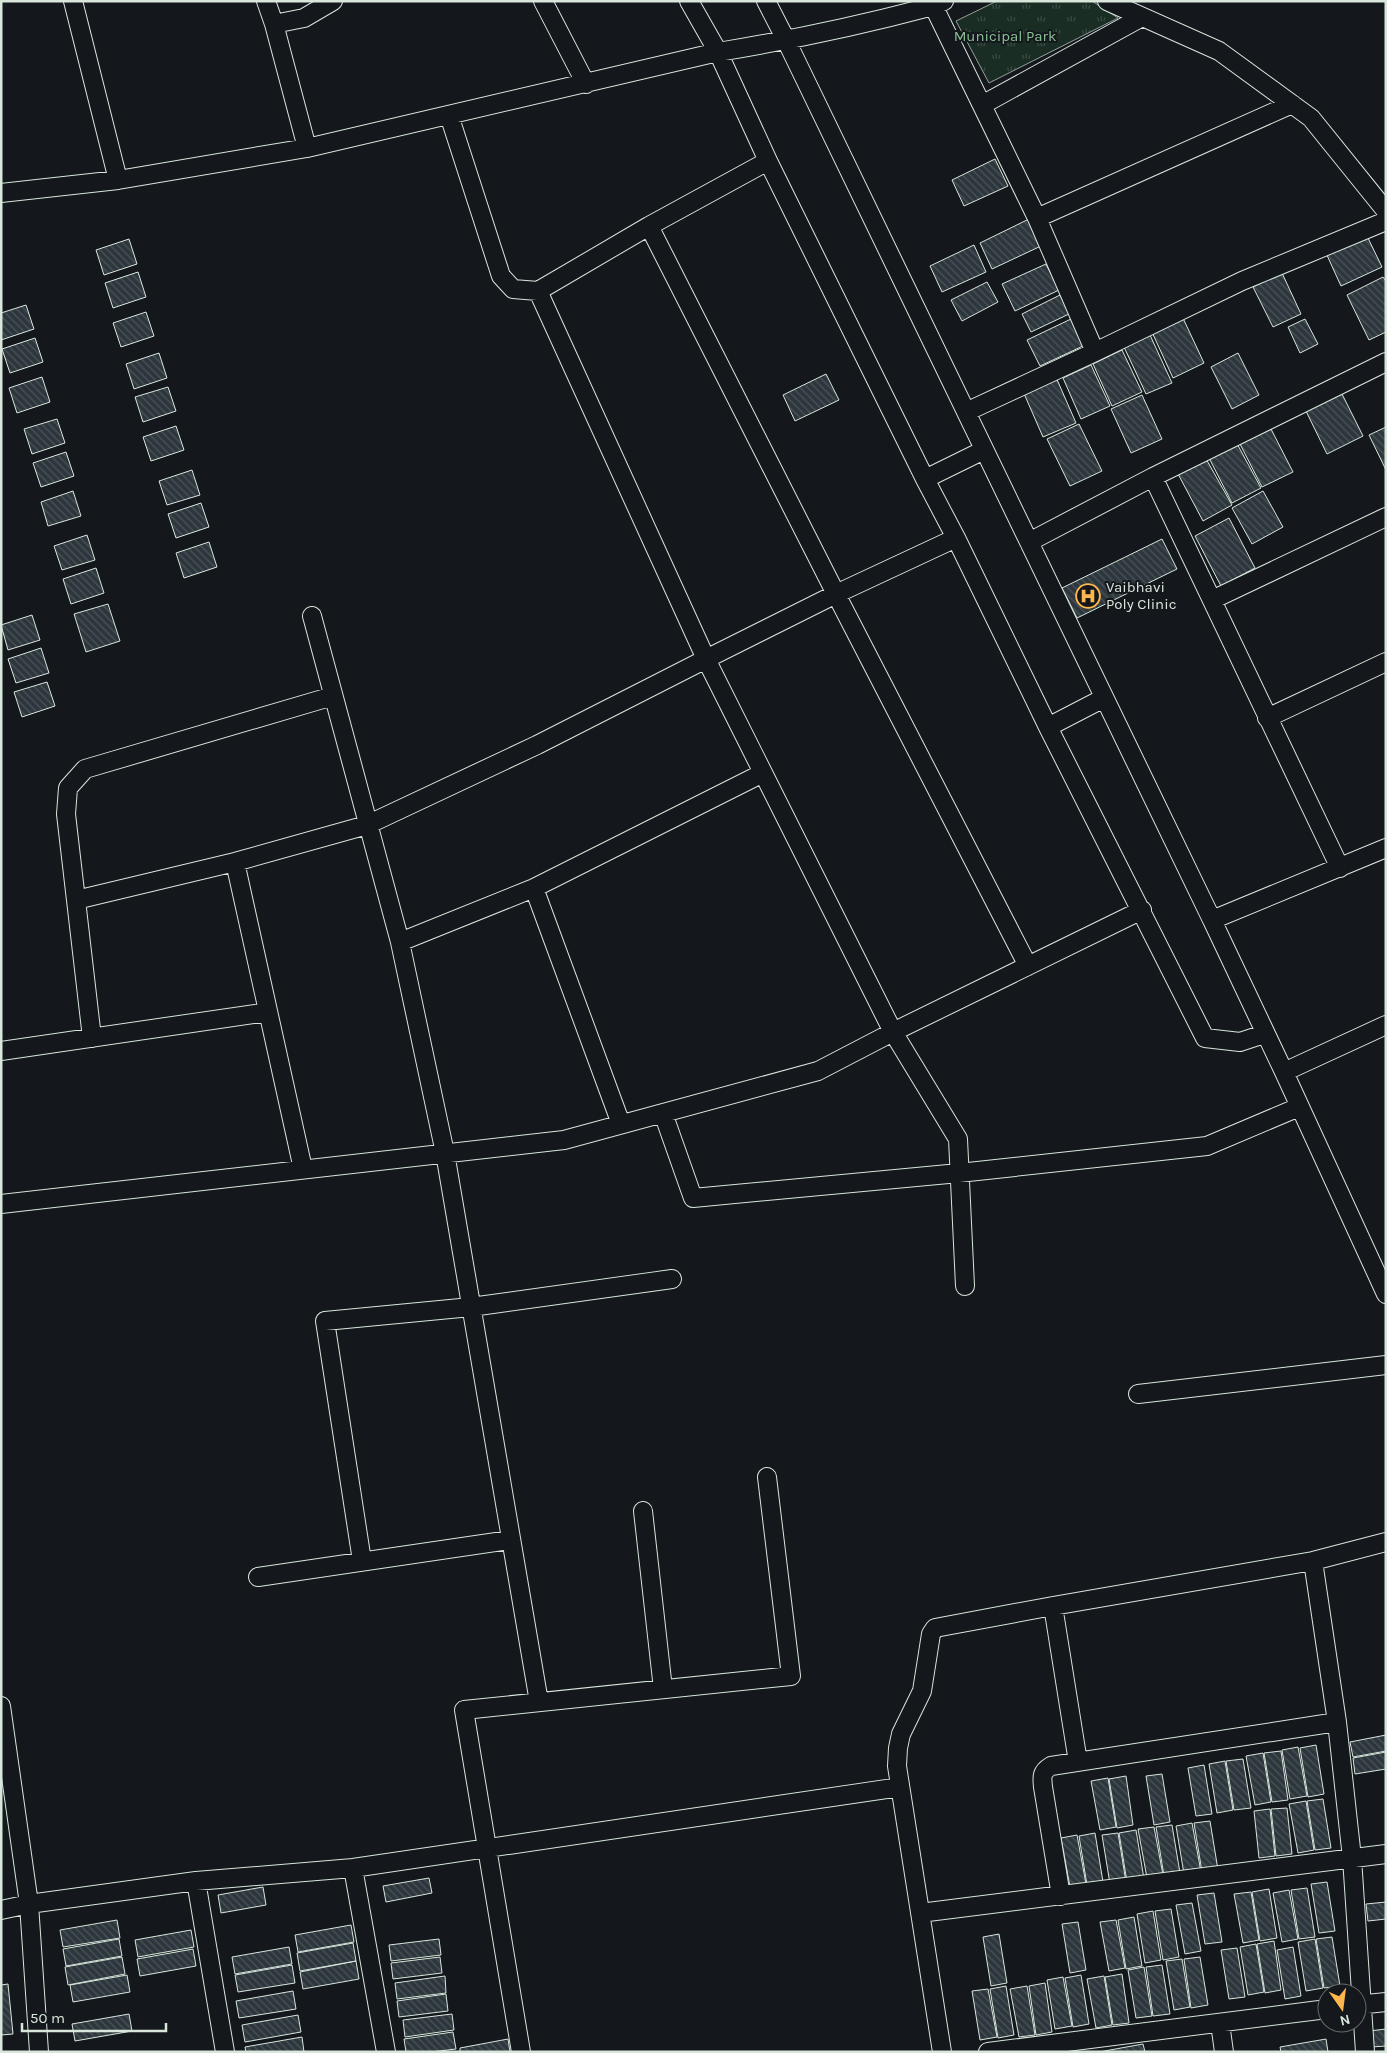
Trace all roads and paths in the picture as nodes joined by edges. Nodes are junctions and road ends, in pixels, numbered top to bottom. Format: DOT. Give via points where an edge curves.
graph roads {
  1 [pos="74,1"];
  2 [pos="266,1"];
  3 [pos="333,1"];
  4 [pos="543,1"];
  5 [pos="689,1"];
  6 [pos="766,1"];
  7 [pos="1107,1"];
  8 [pos="936,3"];
  9 [pos="1142,16"];
  10 [pos="274,24"];
  11 [pos="786,40"];
  12 [pos="718,52"];
  13 [pos="586,84"];
  14 [pos="1292,104"];
  15 [pos="982,105"];
  16 [pos="449,116"];
  17 [pos="306,148"];
  18 [pos="768,161"];
  19 [pos="118,180"];
  20 [pos="1,193"];
  21 [pos="1386,211"];
  22 [pos="1037,218"];
  23 [pos="1386,221"];
  24 [pos="649,226"];
  25 [pos="538,291"];
  26 [pos="1095,352"];
  27 [pos="1386,362"];
  28 [pos="966,412"];
  29 [pos="984,450"];
  30 [pos="1153,477"];
  31 [pos="925,479"];
  32 [pos="1386,517"];
  33 [pos="956,538"];
  34 [pos="1029,542"];
  35 [pos="836,594"];
  36 [pos="1212,600"];
  37 [pos="312,616"];
  38 [pos="706,659"];
  39 [pos="1386,662"];
  40 [pos="333,696"];
  41 [pos="1104,698"];
  42 [pos="1267,718"];
  43 [pos="1048,728"];
  44 [pos="763,773"];
  45 [pos="367,825"];
  46 [pos="1386,848"];
  47 [pos="235,862"];
  48 [pos="1340,868"];
  49 [pos="534,888"];
  50 [pos="76,900"];
  51 [pos="1142,910"];
  52 [pos="1212,920"];
  53 [pos="400,942"];
  54 [pos="1028,966"];
  55 [pos="268,1012"];
  56 [pos="1386,1025"];
  57 [pos="893,1032"];
  58 [pos="1264,1034"];
  59 [pos="92,1038"];
  60 [pos="1,1051"];
  61 [pos="1284,1072"];
  62 [pos="1299,1107"];
  63 [pos="663,1113"];
  64 [pos="621,1124"];
  65 [pos="445,1153"];
  66 [pos="304,1169"];
  67 [pos="959,1173"];
  68 [pos="1,1204"];
  69 [pos="672,1279"];
  70 [pos="966,1286"];
  71 [pos="1386,1294"];
  72 [pos="471,1306"];
  73 [pos="1386,1365"];
  74 [pos="1138,1394"];
  75 [pos="767,1477"];
  76 [pos="643,1511"];
  77 [pos="510,1540"];
  78 [pos="1386,1542"];
  79 [pos="362,1561"];
  80 [pos="1313,1561"];
  81 [pos="258,1576"];
  82 [pos="1053,1606"];
  83 [pos="663,1689"];
  84 [pos="539,1702"];
  85 [pos="2,1712"];
  86 [pos="1337,1722"];
  87 [pos="1078,1762"];
  88 [pos="900,1787"];
  89 [pos="486,1848"];
  90 [pos="1386,1854"];
  91 [pos="1352,1858"];
  92 [pos="353,1868"];
  93 [pos="196,1882"];
  94 [pos="1061,1896"];
  95 [pos="29,1904"];
  96 [pos="1,1910"];
  97 [pos="920,1913"];
  98 [pos="1358,1983"];
  99 [pos="1386,2002"];
  100 [pos="1367,2004"];
  101 [pos="1317,2010"];
  102 [pos="1220,2023"];
  103 [pos="1363,2033"];
  104 [pos="1083,2046"];
  105 [pos="39,2052"];
  106 [pos="225,2052"];
  107 [pos="386,2052"];
  108 [pos="521,2052"];
  109 [pos="942,2052"];
  110 [pos="988,2052"];
  111 [pos="1224,2052"];
  112 [pos="1365,2052"];
  1 -- 19 [label="street"];
  2 -- 10 [label="street"];
  3 -- 10 [label="street" via="304,18"];
  4 -- 13 [label="street"];
  5 -- 12 [label="street"];
  6 -- 11 [label="street"];
  7 -- 9 [label="street"];
  8 -- 11 [label="street" via="860,26"];
  8 -- 15 [label="street"];
  9 -- 14 [label="street" via="1219,51"];
  9 -- 15 [label="street"];
  10 -- 17 [label="street"];
  11 -- 12 [label="street"];
  11 -- 28 [label="street"];
  12 -- 13 [label="street"];
  12 -- 18 [label="street"];
  13 -- 16 [label="street"];
  14 -- 21 [label="street" via="1311,118"];
  14 -- 22 [label="street"];
  15 -- 22 [label="street"];
  16 -- 17 [label="street"];
  16 -- 25 [label="street" via="500,276 513,288"];
  17 -- 19 [label="street"];
  18 -- 24 [label="street"];
  18 -- 31 [label="street"];
  19 -- 20 [label="street"];
  22 -- 26 [label="street"];
  23 -- 26 [label="street" via="1242,281"];
  24 -- 25 [label="street"];
  24 -- 35 [label="street"];
  25 -- 38 [label="street"];
  26 -- 28 [label="street"];
  27 -- 30 [label="street"];
  28 -- 29 [label="street"];
  29 -- 31 [label="street"];
  29 -- 34 [label="street"];
  30 -- 34 [label="street"];
  30 -- 36 [label="street"];
  31 -- 33 [label="street"];
  32 -- 36 [label="street"];
  33 -- 35 [label="street"];
  33 -- 43 [label="street"];
  34 -- 41 [label="street"];
  35 -- 38 [label="street"];
  35 -- 54 [label="street"];
  36 -- 42 [label="street"];
  37 -- 40 [label="street"];
  38 -- 44 [label="street"];
  38 -- 45 [label="street" via="537,745"];
  39 -- 42 [label="street"];
  40 -- 45 [label="street"];
  40 -- 50 [label="street" via="85,769 68,788 66,814"];
  41 -- 43 [label="street"];
  41 -- 52 [label="street"];
  42 -- 48 [label="street"];
  43 -- 51 [label="street"];
  44 -- 49 [label="street"];
  44 -- 57 [label="street"];
  45 -- 47 [label="street"];
  45 -- 53 [label="street"];
  46 -- 48 [label="street"];
  47 -- 50 [label="street"];
  47 -- 55 [label="street"];
  48 -- 52 [label="street"];
  49 -- 53 [label="street"];
  49 -- 64 [label="street"];
  50 -- 59 [label="street"];
  51 -- 54 [label="street"];
  51 -- 58 [label="street" via="1205,1038 1240,1042"];
  52 -- 58 [label="street"];
  53 -- 65 [label="street"];
  54 -- 57 [label="street"];
  55 -- 59 [label="street"];
  55 -- 66 [label="street"];
  56 -- 61 [label="street"];
  57 -- 63 [label="street" via="818,1071"];
  57 -- 67 [label="street" via="958,1139"];
  58 -- 61 [label="street"];
  59 -- 60 [label="street"];
  61 -- 62 [label="street"];
  62 -- 67 [label="street" via="1207,1146"];
  62 -- 71 [label="street"];
  63 -- 64 [label="street"];
  63 -- 67 [label="street" via="693,1198"];
  64 -- 65 [label="street" via="564,1140"];
  65 -- 66 [label="street"];
  65 -- 72 [label="street"];
  66 -- 68 [label="street"];
  67 -- 70 [label="street"];
  69 -- 72 [label="street"];
  72 -- 77 [label="street"];
  72 -- 79 [label="street" via="324,1321"];
  73 -- 74 [label="street"];
  75 -- 83 [label="street" via="791,1676"];
  76 -- 83 [label="street"];
  77 -- 79 [label="street"];
  77 -- 84 [label="street"];
  78 -- 80 [label="street"];
  79 -- 81 [label="street"];
  80 -- 82 [label="street"];
  80 -- 86 [label="street"];
  82 -- 87 [label="street"];
  82 -- 88 [label="street" via="935,1628 931,1634 922,1691 901,1734 898,1748"];
  83 -- 84 [label="street"];
  84 -- 89 [label="street" via="464,1710"];
  85 -- 95 [label="street"];
  86 -- 87 [label="street"];
  86 -- 91 [label="street"];
  87 -- 94 [label="street" via="1051,1766 1042,1775"];
  88 -- 89 [label="street"];
  88 -- 97 [label="street"];
  89 -- 92 [label="street"];
  89 -- 108 [label="street"];
  90 -- 91 [label="street"];
  91 -- 94 [label="street"];
  91 -- 98 [label="street"];
  92 -- 93 [label="street"];
  92 -- 107 [label="street"];
  93 -- 95 [label="street"];
  93 -- 106 [label="street"];
  94 -- 97 [label="street"];
  95 -- 96 [label="street"];
  95 -- 105 [label="street"];
  97 -- 109 [label="street"];
  99 -- 100 [label="street"];
  101 -- 102 [label="street"];
  102 -- 104 [label="street"];
  102 -- 111 [label="street"];
  103 -- 112 [label="street"];
  104 -- 110 [label="street"];
}
